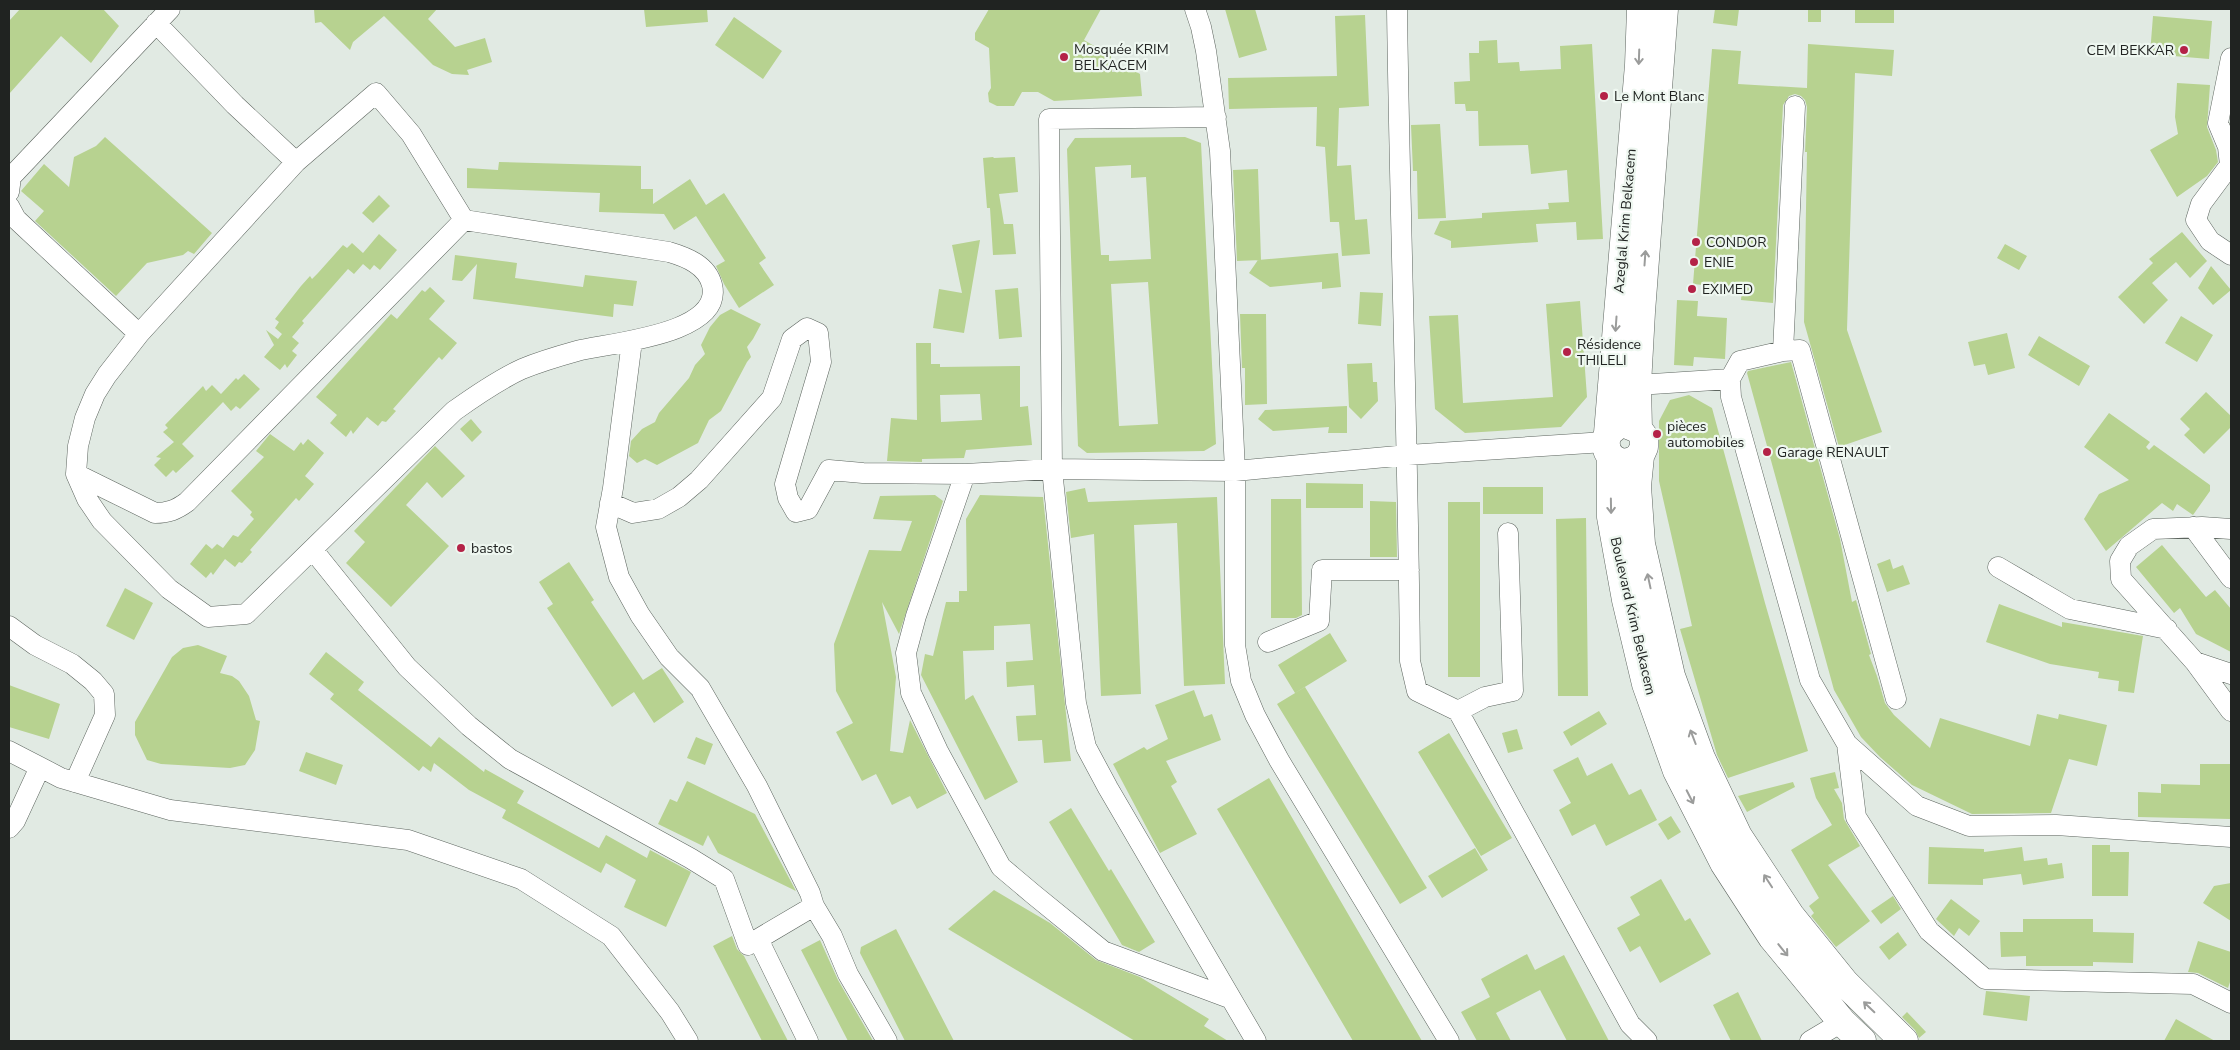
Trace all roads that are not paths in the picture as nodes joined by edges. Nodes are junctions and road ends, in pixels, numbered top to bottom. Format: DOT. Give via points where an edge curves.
graph roads {
  1 [pos="170,9"];
  2 [pos="1195,9"];
  3 [pos="1396,9"];
  4 [pos="1641,9"];
  5 [pos="1664,9"];
  6 [pos="156,23"];
  7 [pos="2231,58"];
  8 [pos="1795,106"];
  9 [pos="1216,117"];
  10 [pos="296,162"];
  11 [pos="9,192"];
  12 [pos="9,206"];
  13 [pos="464,220"];
  14 [pos="2231,255"];
  15 [pos="138,334"];
  16 [pos="632,341"];
  17 [pos="1783,351"];
  18 [pos="1730,379"];
  19 [pos="1637,385"];
  20 [pos="1638,429"];
  21 [pos="1608,444"];
  22 [pos="1408,455"];
  23 [pos="1640,456"];
  24 [pos="1052,469"];
  25 [pos="1235,471"];
  26 [pos="76,474"];
  27 [pos="965,474"];
  28 [pos="610,503"];
  29 [pos="2193,527"];
  30 [pos="2231,529"];
  31 [pos="1508,533"];
  32 [pos="313,550"];
  33 [pos="1998,567"];
  34 [pos="1409,570"];
  35 [pos="2231,578"];
  36 [pos="9,626"];
  37 [pos="2167,629"];
  38 [pos="1268,642"];
  39 [pos="2195,662"];
  40 [pos="2231,674"];
  41 [pos="1896,699"];
  42 [pos="1458,711"];
  43 [pos="2231,711"];
  44 [pos="1847,744"];
  45 [pos="9,751"];
  46 [pos="40,767"];
  47 [pos="75,782"];
  48 [pos="9,828"];
  49 [pos="2231,837"];
  50 [pos="814,906"];
  51 [pos="758,939"];
  52 [pos="1229,998"];
  53 [pos="2231,1003"];
  54 [pos="1842,1022"];
  55 [pos="688,1041"];
  56 [pos="808,1041"];
  57 [pos="887,1041"];
  58 [pos="1256,1041"];
  59 [pos="1449,1041"];
  60 [pos="1647,1041"];
  61 [pos="1810,1041"];
  62 [pos="1862,1041"];
  63 [pos="1904,1041"];
  1 -- 6 [label="street"];
  2 -- 9 [label="street"];
  3 -- 22 [label="street"];
  4 -- 21 [label="main road, Azeglal Krim Belkacem, one-way"];
  19 -- 5 [label="main road, one-way"];
  6 -- 10 [label="street"];
  6 -- 11 [label="street" via="11,177"];
  7 -- 14 [label="street" via="2218,123 2228,147 2230,165 2201,204 2196,220 2210,240"];
  8 -- 17 [label="street"];
  9 -- 24 [label="street" via="1049,119"];
  9 -- 25 [label="street"];
  10 -- 13 [label="street" via="376,94 411,134"];
  10 -- 15 [label="street"];
  12 -- 15 [label="street" via="16,219"];
  13 -- 16 [label="street" via="669,252 700,266 711,281 714,292 709,306 694,322"];
  13 -- 26 [label="street" via="178,509 155,513"];
  15 -- 26 [label="street" via="95,394 78,446"];
  16 -- 28 [label="street"];
  16 -- 32 [label="street" via="578,351 522,369 482,391 454,411"];
  17 -- 18 [label="street" via="1740,361"];
  17 -- 41 [label="street" via="1800,350"];
  18 -- 19 [label="street"];
  18 -- 44 [label="street" via="1731,397 1810,680"];
  19 -- 20 [label="main road"];
  20 -- 21 [label="main road" via="1619,424"];
  20 -- 23 [label="main road" via="1644,442"];
  21 -- 22 [label="street"];
  21 -- 23 [label="main road" via="1622,463"];
  21 -- 54 [label="main road, Boulevard Krim Belkacem, one-way" via="1612,517 1626,600 1646,684 1677,771 1724,863 1772,937"];
  22 -- 25 [label="street"];
  22 -- 34 [label="street"];
  63 -- 23 [label="main road, one-way" via="1845,983 1790,915 1738,836 1701,758 1670,676 1641,544 1638,513"];
  24 -- 25 [label="street"];
  24 -- 27 [label="street"];
  24 -- 52 [label="street" via="1076,703 1086,747"];
  25 -- 59 [label="street" via="1236,645 1241,681 1278,760"];
  26 -- 32 [label="street" via="102,521 169,588 208,617 246,614"];
  27 -- 28 [label="street" via="828,470 808,509 796,512 785,484 821,362 818,333 807,328 792,339 772,398 700,480 658,509 634,513"];
  27 -- 52 [label="street" via="906,653 911,693 938,751 1001,867 1103,951"];
  28 -- 50 [label="street" via="606,527 619,577 669,657 700,688 757,786"];
  29 -- 30 [label="street"];
  29 -- 35 [label="street"];
  29 -- 37 [label="street" via="2152,528 2129,546 2120,561 2121,579"];
  31 -- 42 [label="street" via="1513,691 1485,697"];
  32 -- 51 [label="street" via="407,667 469,726 510,759 724,879 748,945"];
  33 -- 37 [label="street" via="2070,609"];
  34 -- 38 [label="street" via="1322,570 1319,621"];
  34 -- 42 [label="street" via="1412,678 1417,691"];
  36 -- 47 [label="street" via="35,645 72,664 104,694 105,715"];
  37 -- 39 [label="street"];
  39 -- 40 [label="street"];
  39 -- 43 [label="street"];
  42 -- 60 [label="street" via="1630,1024"];
  44 -- 49 [label="street" via="1917,806 1969,826 2056,825"];
  44 -- 53 [label="street" via="1856,817 1929,931 1985,979 2193,984"];
  45 -- 46 [label="street"];
  46 -- 47 [label="street"];
  46 -- 48 [label="street"];
  47 -- 55 [label="street" via="170,810 408,840 521,879 611,936 670,1012"];
  50 -- 51 [label="street"];
  50 -- 57 [label="street"];
  51 -- 56 [label="street"];
  52 -- 58 [label="street"];
  54 -- 61 [label="street"];
  54 -- 62 [label="main road, Boulevard Krim Belkacem"];
}
